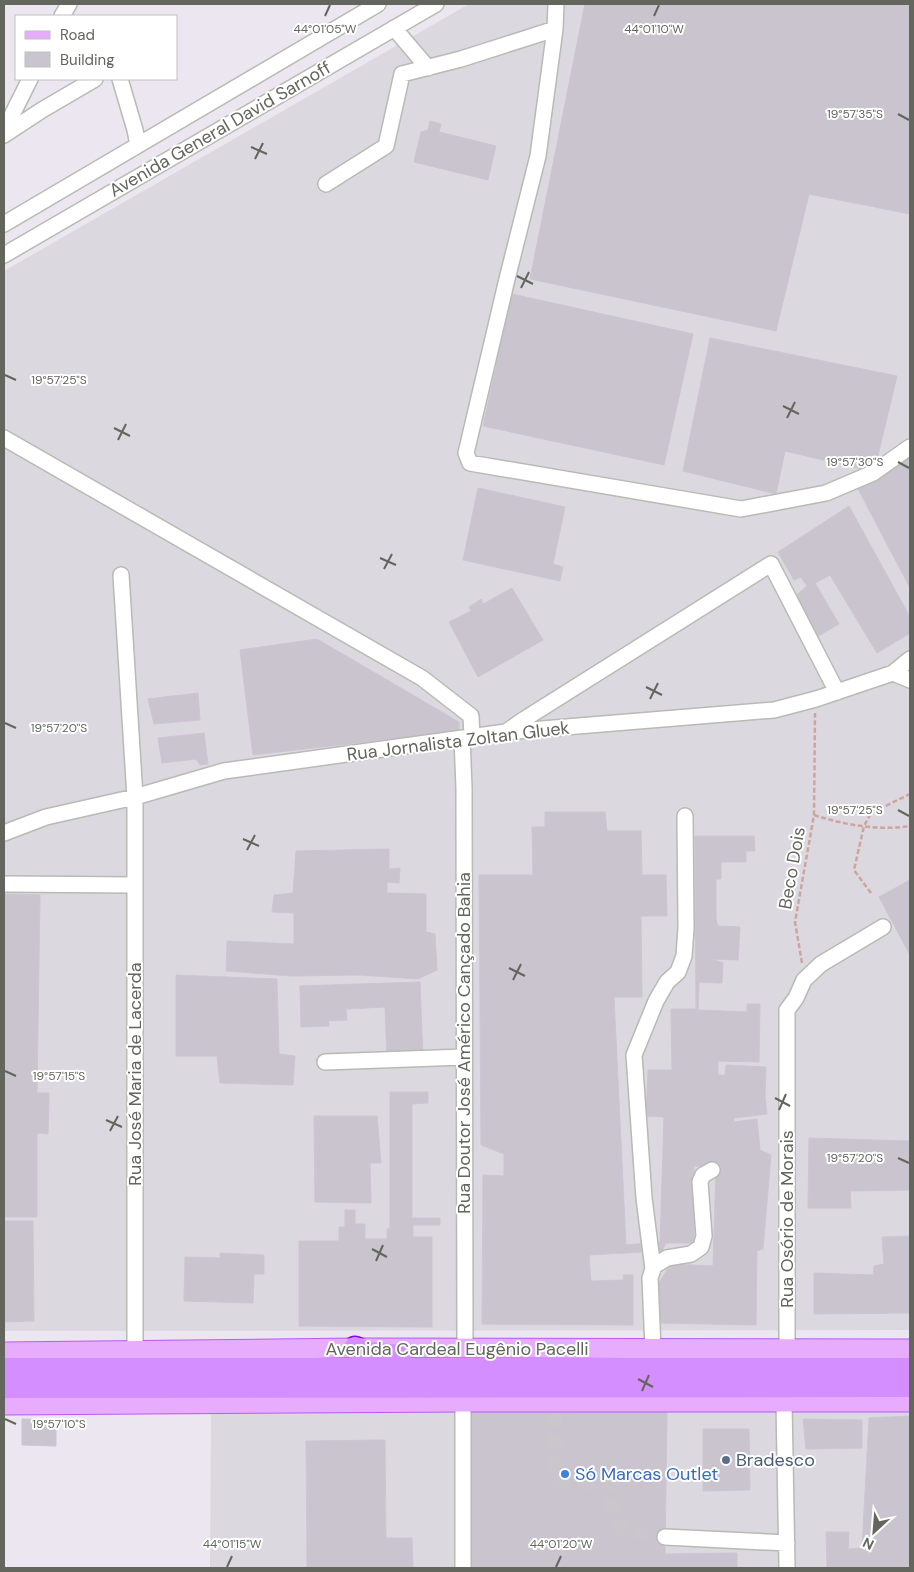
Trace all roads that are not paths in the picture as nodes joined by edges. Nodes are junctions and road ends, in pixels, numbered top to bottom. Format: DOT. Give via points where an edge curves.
graph roads {
  1 [pos="376,4"];
  2 [pos="436,4"];
  3 [pos="556,4"];
  4 [pos="394,28"];
  5 [pos="555,29"];
  6 [pos="428,68"];
  7 [pos="30,80"];
  8 [pos="93,80"];
  9 [pos="120,80"];
  10 [pos="4,131"];
  11 [pos="4,135"];
  12 [pos="138,145"];
  13 [pos="326,184"];
  14 [pos="4,224"];
  15 [pos="4,255"];
  16 [pos="4,438"];
  17 [pos="910,447"];
  18 [pos="121,575"];
  19 [pos="910,660"];
  20 [pos="893,673"];
  21 [pos="910,680"];
  22 [pos="837,692"];
  23 [pos="506,732"];
  24 [pos="467,737"];
  25 [pos="135,797"];
  26 [pos="685,816"];
  27 [pos="4,833"];
  28 [pos="4,884"];
  29 [pos="135,885"];
  30 [pos="883,927"];
  31 [pos="464,1057"];
  32 [pos="326,1062"];
  33 [pos="712,1170"];
  34 [pos="653,1269"];
  35 [pos="355,1348"];
  36 [pos="465,1349"];
  37 [pos="653,1349"];
  38 [pos="787,1349"];
  39 [pos="910,1349"];
  40 [pos="135,1351"];
  41 [pos="4,1352"];
  42 [pos="4,1369"];
  43 [pos="519,1369"];
  44 [pos="910,1369"];
  45 [pos="245,1378"];
  46 [pos="380,1386"];
  47 [pos="910,1386"];
  48 [pos="4,1388"];
  49 [pos="463,1402"];
  50 [pos="910,1402"];
  51 [pos="784,1403"];
  52 [pos="4,1405"];
  53 [pos="665,1537"];
  54 [pos="787,1543"];
  55 [pos="464,1568"];
  56 [pos="787,1568"];
  1 -- 12 [label="street, Avenida General David Sarnoff"];
  2 -- 4 [label="street, Avenida General David Sarnoff"];
  3 -- 5 [label="street"];
  4 -- 6 [label="street"];
  4 -- 15 [label="street, Avenida General David Sarnoff"];
  5 -- 6 [label="street"];
  5 -- 17 [label="street" via="538,156 466,453 470,463 741,509 826,493 873,473"];
  6 -- 13 [label="street" via="402,74 386,146"];
  7 -- 10 [label="street"];
  8 -- 11 [label="street"];
  9 -- 12 [label="street"];
  12 -- 14 [label="street, Avenida General David Sarnoff"];
  16 -- 24 [label="street, Rua Doutor José Américo Cançado Bahia" via="422,678 471,716"];
  18 -- 25 [label="street, Rua José Maria de Lacerda"];
  19 -- 20 [label="street, Rua Jornalista Zoltan Gluek"];
  20 -- 21 [label="street"];
  20 -- 22 [label="street, Rua Jornalista Zoltan Gluek"];
  22 -- 23 [label="street, Rua Jornalista Zoltan Gluek" via="774,710"];
  22 -- 23 [label="street" via="771,564"];
  23 -- 24 [label="street, Rua Jornalista Zoltan Gluek"];
  24 -- 25 [label="street, Rua Jornalista Zoltan Gluek" via="224,771"];
  24 -- 31 [label="street, Rua Doutor José Américo Cançado Bahia"];
  25 -- 27 [label="street, Rua Jornalista Zoltan Gluek" via="46,817"];
  25 -- 29 [label="street, Rua José Maria de Lacerda"];
  26 -- 34 [label="street" via="684,956 678,972 667,982 656,1001 634,1055 644,1198"];
  28 -- 29 [label="street"];
  29 -- 40 [label="street, Rua José Maria de Lacerda"];
  30 -- 38 [label="street, Rua Osório de Morais" via="821,964 804,980 786,1010"];
  31 -- 32 [label="street"];
  31 -- 36 [label="street, Rua Doutor José Américo Cançado Bahia"];
  33 -- 34 [label="street" via="703,1175 700,1182 704,1236 701,1247 691,1254 666,1258"];
  34 -- 37 [label="street" via="650,1278"];
  35 -- 36 [label="main road, Avenida Cardeal Eugênio Pacelli"];
  35 -- 40 [label="main road, Avenida Cardeal Eugênio Pacelli"];
  35 -- 43 [label="highway" via="368,1353 505,1364"];
  36 -- 37 [label="main road, Avenida Cardeal Eugênio Pacelli"];
  37 -- 38 [label="main road, Avenida Cardeal Eugênio Pacelli"];
  38 -- 39 [label="main road, Avenida Cardeal Eugênio Pacelli"];
  40 -- 41 [label="main road, Avenida Cardeal Eugênio Pacelli"];
  42 -- 45 [label="highway, Avenida Cardeal Eugênio Pacelli"];
  43 -- 44 [label="highway, Avenida Cardeal Eugênio Pacelli"];
  43 -- 45 [label="highway, Avenida Cardeal Eugênio Pacelli"];
  45 -- 46 [label="highway, Avenida Cardeal Eugênio Pacelli"];
  45 -- 48 [label="highway, Avenida Cardeal Eugênio Pacelli"];
  46 -- 47 [label="highway, Avenida Cardeal Eugênio Pacelli"];
  46 -- 49 [label="highway"];
  49 -- 51 [label="main road" via="555,1406"];
  49 -- 52 [label="main road"];
  49 -- 55 [label="street"];
  50 -- 51 [label="main road"];
  51 -- 54 [label="street"];
  53 -- 54 [label="street"];
  54 -- 56 [label="street"];
}
